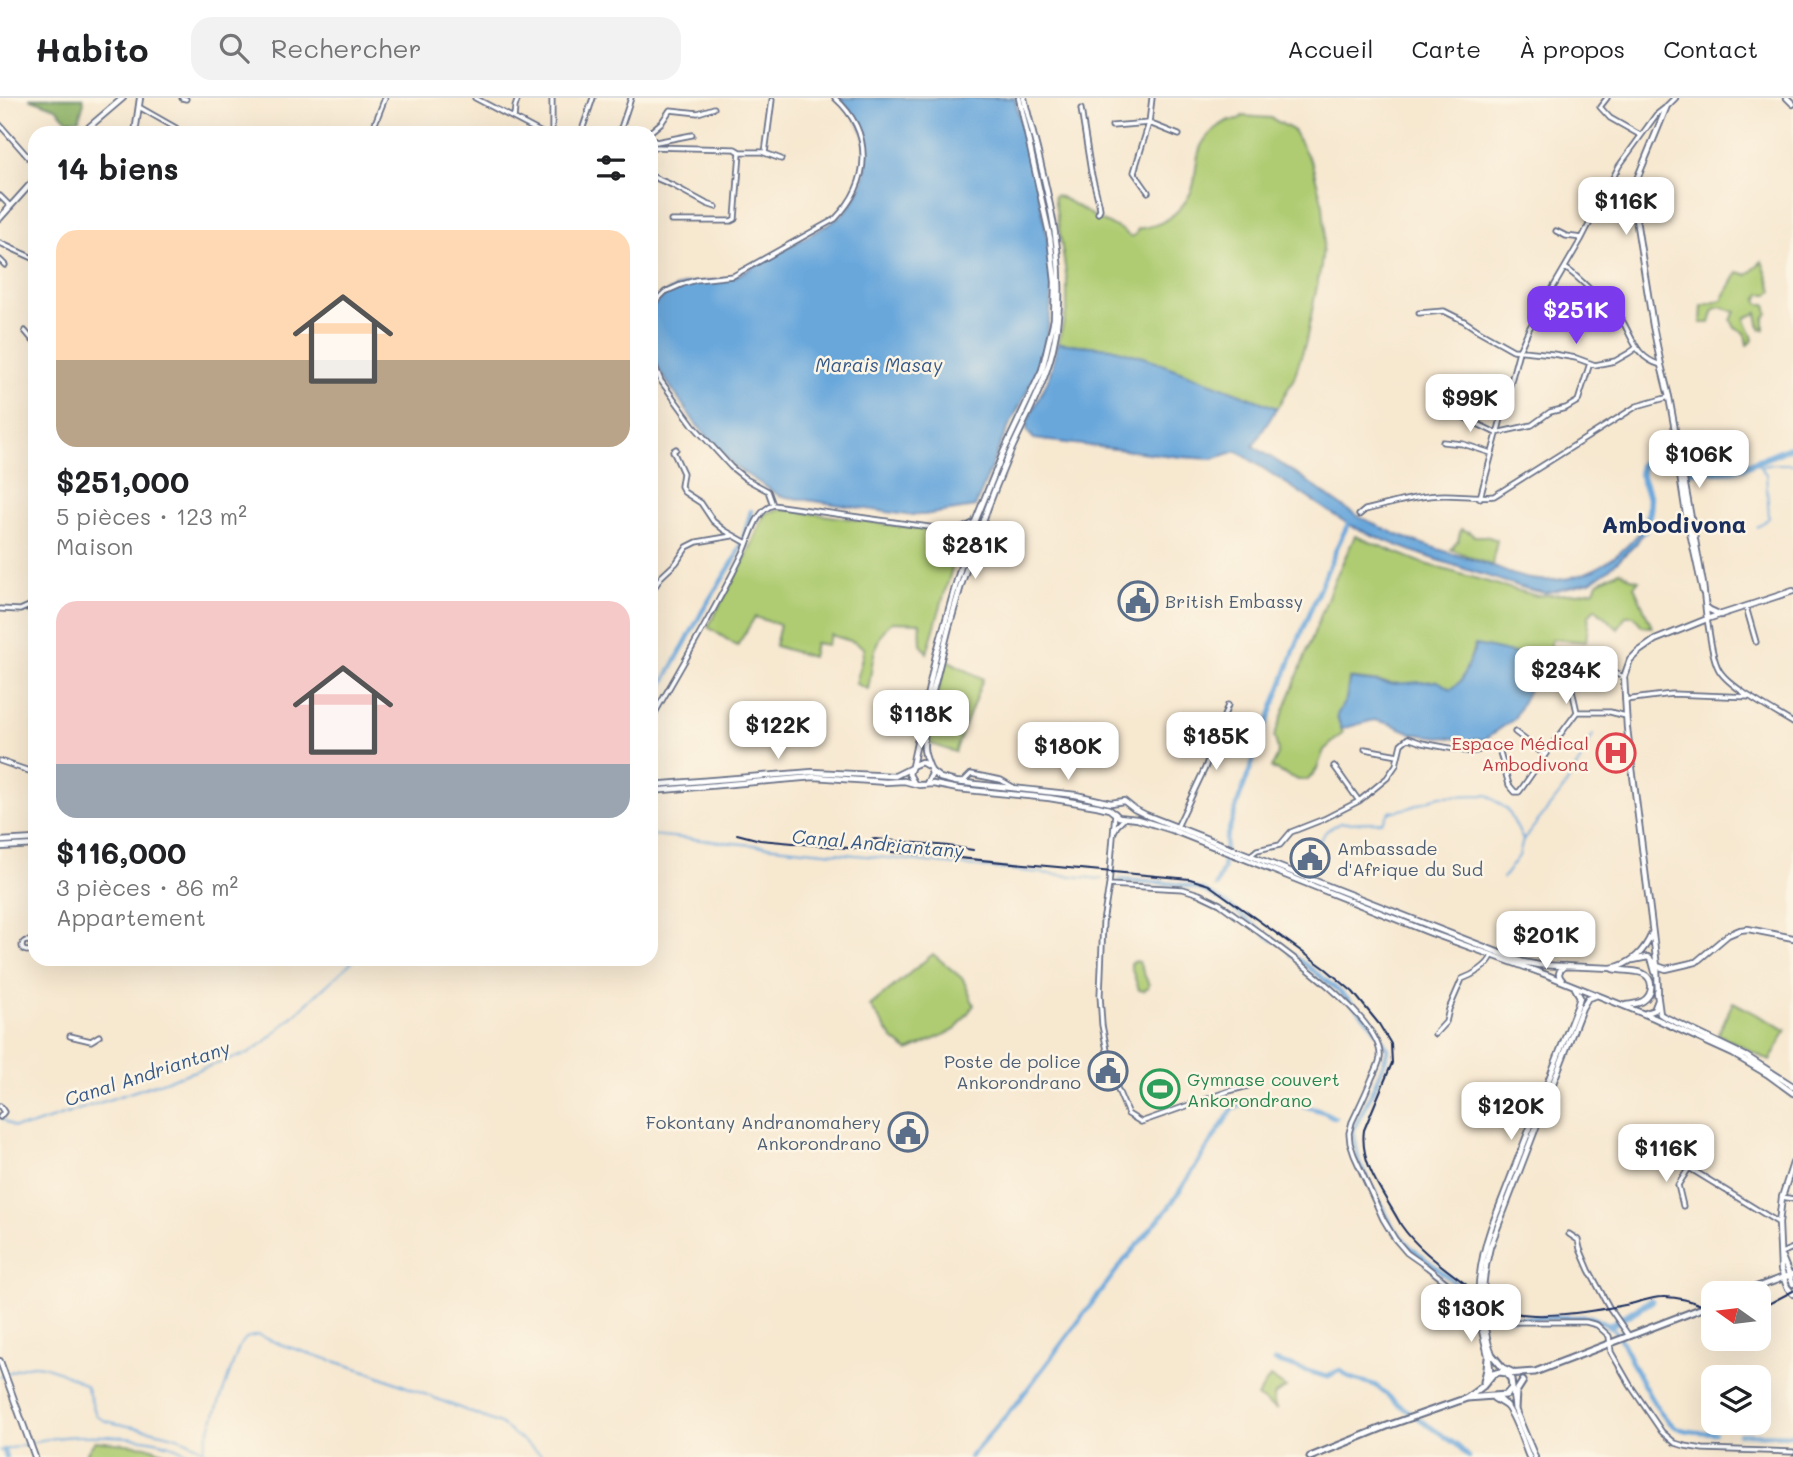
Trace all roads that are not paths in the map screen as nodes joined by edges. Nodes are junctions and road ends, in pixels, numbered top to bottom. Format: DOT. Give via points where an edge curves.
graph roads {
  1 [pos="123,98"];
  2 [pos="140,98"];
  3 [pos="385,98"];
  4 [pos="475,98"];
  5 [pos="518,98"];
  6 [pos="593,98"];
  7 [pos="631,98"];
  8 [pos="835,98"];
  9 [pos="1019,98"];
  10 [pos="1024,98"];
  11 [pos="1152,98"];
  12 [pos="1606,98"];
  13 [pos="1675,98"];
  14 [pos="1787,98"];
  15 [pos="551,100"];
  16 [pos="772,100"];
  17 [pos="1793,104"];
  18 [pos="1667,106"];
  19 [pos="139,107"];
  20 [pos="714,108"];
  21 [pos="1081,109"];
  22 [pos="514,118"];
  23 [pos="1149,123"];
  24 [pos="0,125"];
  25 [pos="90,126"];
  26 [pos="136,126"];
  27 [pos="172,126"];
  28 [pos="374,126"];
  29 [pos="529,126"];
  30 [pos="552,126"];
  31 [pos="583,126"];
  32 [pos="622,126"];
  33 [pos="658,126"];
  34 [pos="1112,126"];
  35 [pos="692,135"];
  36 [pos="1179,135"];
  37 [pos="1641,136"];
  38 [pos="658,142"];
  39 [pos="658,147"];
  40 [pos="740,152"];
  41 [pos="765,153"];
  42 [pos="28,157"];
  43 [pos="781,159"];
  44 [pos="658,179"];
  45 [pos="1042,185"];
  46 [pos="28,187"];
  47 [pos="1148,191"];
  48 [pos="0,195"];
  49 [pos="10,206"];
  50 [pos="716,207"];
  51 [pos="1098,214"];
  52 [pos="0,218"];
  53 [pos="671,221"];
  54 [pos="1556,232"];
  55 [pos="1583,238"];
  56 [pos="0,243"];
  57 [pos="28,256"];
  58 [pos="0,260"];
  59 [pos="5,265"];
  60 [pos="1565,268"];
  61 [pos="658,299"];
  62 [pos="1419,313"];
  63 [pos="25,331"];
  64 [pos="28,335"];
  65 [pos="1636,348"];
  66 [pos="1519,351"];
  67 [pos="1591,363"];
  68 [pos="1661,365"];
  69 [pos="658,374"];
  70 [pos="1668,397"];
  71 [pos="1031,403"];
  72 [pos="1437,404"];
  73 [pos="1496,433"];
  74 [pos="1443,442"];
  75 [pos="676,449"];
  76 [pos="1491,453"];
  77 [pos="1480,498"];
  78 [pos="773,505"];
  79 [pos="1359,514"];
  80 [pos="975,522"];
  81 [pos="957,531"];
  82 [pos="736,538"];
  83 [pos="746,543"];
  84 [pos="967,548"];
  85 [pos="658,582"];
  86 [pos="1793,591"];
  87 [pos="28,606"];
  88 [pos="1706,607"];
  89 [pos="1746,607"];
  90 [pos="0,609"];
  91 [pos="1722,615"];
  92 [pos="1707,619"];
  93 [pos="1756,642"];
  94 [pos="1624,677"];
  95 [pos="1752,697"];
  96 [pos="1625,700"];
  97 [pos="1228,705"];
  98 [pos="658,707"];
  99 [pos="1577,712"];
  100 [pos="1626,716"];
  101 [pos="1793,723"];
  102 [pos="1515,733"];
  103 [pos="1365,749"];
  104 [pos="1398,755"];
  105 [pos="1545,755"];
  106 [pos="0,761"];
  107 [pos="1334,766"];
  108 [pos="912,767"];
  109 [pos="930,769"];
  110 [pos="28,770"];
  111 [pos="914,783"];
  112 [pos="926,783"];
  113 [pos="962,783"];
  114 [pos="658,787"];
  115 [pos="658,788"];
  116 [pos="1015,789"];
  117 [pos="1118,802"];
  118 [pos="1359,802"];
  119 [pos="1131,807"];
  120 [pos="1115,813"];
  121 [pos="1126,818"];
  122 [pos="1177,827"];
  123 [pos="1113,834"];
  124 [pos="28,839"];
  125 [pos="0,841"];
  126 [pos="28,845"];
  127 [pos="0,847"];
  128 [pos="1225,848"];
  129 [pos="1251,855"];
  130 [pos="1109,885"];
  131 [pos="1652,933"];
  132 [pos="1793,938"];
  133 [pos="1494,954"];
  134 [pos="1639,957"];
  135 [pos="1656,964"];
  136 [pos="1549,965"];
  137 [pos="1565,966"];
  138 [pos="1613,968"];
  139 [pos="1666,969"];
  140 [pos="1542,973"];
  141 [pos="1657,977"];
  142 [pos="1563,982"];
  143 [pos="1573,986"];
  144 [pos="1658,995"];
  145 [pos="1603,997"];
  146 [pos="1622,1005"];
  147 [pos="1639,1012"];
  148 [pos="1435,1034"];
  149 [pos="71,1036"];
  150 [pos="99,1037"];
  151 [pos="1248,1086"];
  152 [pos="1793,1086"];
  153 [pos="1793,1093"];
  154 [pos="0,1106"];
  155 [pos="0,1117"];
  156 [pos="1673,1158"];
  157 [pos="1793,1163"];
  158 [pos="1689,1168"];
  159 [pos="1782,1197"];
  160 [pos="1793,1199"];
  161 [pos="1684,1206"];
  162 [pos="1779,1223"];
  163 [pos="1569,1234"];
  164 [pos="1793,1248"];
  165 [pos="1782,1255"];
  166 [pos="1789,1276"];
  167 [pos="1771,1282"];
  168 [pos="1793,1284"];
  169 [pos="1793,1294"];
  170 [pos="1480,1295"];
  171 [pos="1701,1309"];
  172 [pos="1481,1314"];
  173 [pos="1627,1337"];
  174 [pos="1612,1342"];
  175 [pos="1490,1357"];
  176 [pos="1,1363"];
  177 [pos="1507,1374"];
  178 [pos="1522,1377"];
  179 [pos="1488,1380"];
  180 [pos="1512,1389"];
  181 [pos="1480,1393"];
  182 [pos="1494,1396"];
  183 [pos="1507,1406"];
  184 [pos="1515,1409"];
  185 [pos="1751,1451"];
  186 [pos="1793,1452"];
  187 [pos="35,1457"];
  188 [pos="1310,1457"];
  189 [pos="1529,1457"];
  190 [pos="1535,1457"];
  191 [pos="1750,1457"];
  1 -- 25 [label="main road"];
  2 -- 19 [label="main road"];
  3 -- 28 [label="street"];
  4 -- 22 [label="street"];
  5 -- 22 [label="street"];
  6 -- 31 [label="street"];
  7 -- 32 [label="street"];
  8 -- 61 [label="street" via="853,116 863,149 862,174 845,209 733,276 682,284"];
  9 -- 45 [label="main road"];
  10 -- 45 [label="main road"];
  11 -- 23 [label="street"];
  12 -- 37 [label="street" via="1600,107 1610,118"];
  13 -- 18 [label="main road"];
  14 -- 17 [label="main road"];
  15 -- 30 [label="street"];
  16 -- 41 [label="street"];
  18 -- 37 [label="street"];
  18 -- 68 [label="main road" via="1634,194"];
  19 -- 26 [label="main road"];
  19 -- 27 [label="street"];
  20 -- 33 [label="street" via="698,113 670,110"];
  21 -- 51 [label="street"];
  22 -- 29 [label="street"];
  23 -- 34 [label="street"];
  23 -- 36 [label="street"];
  23 -- 47 [label="street" via="1134,172"];
  24 -- 42 [label="street"];
  35 -- 38 [label="street"];
  37 -- 55 [label="street" via="1619,166"];
  39 -- 40 [label="street"];
  40 -- 41 [label="street"];
  40 -- 53 [label="street" via="734,220"];
  41 -- 43 [label="street"];
  44 -- 50 [label="street"];
  45 -- 71 [label="main road" via="1059,261 1060,301 1047,373"];
  46 -- 49 [label="main road"];
  48 -- 49 [label="street"];
  49 -- 52 [label="main road"];
  54 -- 55 [label="street"];
  55 -- 60 [label="street"];
  56 -- 57 [label="street"];
  58 -- 59 [label="street"];
  60 -- 65 [label="street" via="1616,311"];
  60 -- 66 [label="street"];
  62 -- 66 [label="street" via="1444,311"];
  63 -- 64 [label="street"];
  65 -- 67 [label="street" via="1615,361"];
  65 -- 68 [label="street" via="1650,362"];
  66 -- 67 [label="street"];
  66 -- 73 [label="street"];
  67 -- 73 [label="street" via="1578,401 1532,425"];
  68 -- 70 [label="main road"];
  69 -- 78 [label="street" via="692,425 731,467 768,491"];
  70 -- 77 [label="street" via="1637,406 1494,496"];
  70 -- 88 [label="main road"];
  71 -- 80 [label="main road" via="1003,453"];
  71 -- 109 [label="main road" via="986,509 957,598 927,724 924,752"];
  72 -- 73 [label="street"];
  73 -- 76 [label="street"];
  74 -- 76 [label="street"];
  75 -- 82 [label="street" via="681,489"];
  76 -- 77 [label="street"];
  77 -- 79 [label="street" via="1416,498"];
  78 -- 81 [label="street"];
  78 -- 83 [label="street" via="758,517"];
  80 -- 81 [label="street"];
  80 -- 84 [label="main road"];
  81 -- 84 [label="street"];
  82 -- 83 [label="street"];
  82 -- 85 [label="street" via="697,541"];
  83 -- 98 [label="street"];
  84 -- 108 [label="main road" via="936,655"];
  86 -- 89 [label="main road"];
  87 -- 90 [label="street"];
  88 -- 91 [label="main road"];
  88 -- 92 [label="main road"];
  89 -- 91 [label="main road"];
  89 -- 93 [label="street"];
  91 -- 92 [label="main road"];
  92 -- 94 [label="main road" via="1647,645 1630,660"];
  92 -- 95 [label="street" via="1716,666"];
  94 -- 96 [label="main road"];
  94 -- 99 [label="street" via="1603,669 1570,681"];
  95 -- 96 [label="street" via="1672,694"];
  95 -- 101 [label="street"];
  96 -- 100 [label="main road"];
  97 -- 122 [label="street"];
  99 -- 100 [label="street"];
  99 -- 105 [label="street"];
  100 -- 131 [label="main road"];
  102 -- 105 [label="street"];
  103 -- 104 [label="street"];
  104 -- 105 [label="street" via="1408,738 1471,752 1498,745 1515,792"];
  104 -- 118 [label="street" via="1387,778"];
  106 -- 110 [label="street"];
  107 -- 118 [label="street"];
  108 -- 109 [label="main road" via="921,762"];
  108 -- 111 [label="main road" via="909,774"];
  108 -- 114 [label="main road" via="895,776 812,772"];
  109 -- 112 [label="main road"];
  109 -- 113 [label="main road" via="940,778"];
  111 -- 112 [label="main road"];
  111 -- 115 [label="main road" via="814,777"];
  112 -- 120 [label="main road" via="1075,802"];
  113 -- 116 [label="main road"];
  113 -- 116 [label="street" via="971,774 1001,780"];
  116 -- 117 [label="main road"];
  117 -- 119 [label="main road"];
  117 -- 120 [label="main road"];
  118 -- 129 [label="street" via="1291,832 1280,845"];
  119 -- 121 [label="main road"];
  119 -- 122 [label="main road"];
  120 -- 121 [label="main road"];
  120 -- 123 [label="street"];
  121 -- 123 [label="street"];
  121 -- 128 [label="main road"];
  122 -- 128 [label="main road"];
  123 -- 130 [label="street"];
  124 -- 125 [label="main road"];
  126 -- 127 [label="main road"];
  128 -- 129 [label="main road"];
  128 -- 133 [label="main road"];
  129 -- 133 [label="main road"];
  130 -- 151 [label="street" via="1100,1004 1110,1067 1128,1114 1140,1122"];
  130 -- 172 [label="street" via="1183,889 1220,904 1330,986 1365,1023 1380,1046 1380,1058 1349,1133 1354,1154 1395,1239"];
  131 -- 134 [label="main road"];
  131 -- 135 [label="main road"];
  132 -- 139 [label="main road" via="1736,931 1696,962"];
  133 -- 136 [label="main road"];
  133 -- 140 [label="main road"];
  133 -- 148 [label="street" via="1490,962 1462,979 1446,1021"];
  134 -- 135 [label="main road" via="1651,950"];
  134 -- 138 [label="main road"];
  134 -- 144 [label="main road" via="1652,961"];
  135 -- 139 [label="main road"];
  135 -- 141 [label="main road"];
  136 -- 137 [label="main road"];
  136 -- 140 [label="main road" via="1549,974"];
  137 -- 138 [label="main road"];
  137 -- 142 [label="main road" via="1559,972"];
  138 -- 146 [label="main road" via="1642,973 1652,990 1647,999"];
  139 -- 141 [label="main road"];
  140 -- 142 [label="main road"];
  141 -- 144 [label="main road"];
  142 -- 143 [label="main road"];
  143 -- 145 [label="main road"];
  143 -- 170 [label="main road" via="1580,997 1485,1246"];
  144 -- 147 [label="main road" via="1654,1010"];
  144 -- 152 [label="main road" via="1660,1014 1746,1056"];
  145 -- 146 [label="main road"];
  145 -- 170 [label="main road" via="1588,998 1582,1008 1493,1237"];
  146 -- 147 [label="main road"];
  147 -- 153 [label="main road" via="1733,1054"];
  149 -- 150 [label="street" via="92,1041"];
  154 -- 155 [label="street" via="4,1112"];
  156 -- 158 [label="street"];
  157 -- 159 [label="main road"];
  158 -- 161 [label="street" via="1678,1185"];
  158 -- 162 [label="street"];
  159 -- 160 [label="street"];
  159 -- 162 [label="main road"];
  162 -- 165 [label="main road"];
  163 -- 173 [label="street" via="1577,1240"];
  164 -- 165 [label="street"];
  165 -- 166 [label="main road" via="1781,1264"];
  166 -- 167 [label="main road"];
  166 -- 168 [label="main road"];
  166 -- 169 [label="main road" via="1787,1287"];
  170 -- 172 [label="main road"];
  171 -- 173 [label="main road"];
  172 -- 174 [label="street" via="1513,1322 1597,1325"];
  172 -- 175 [label="main road"];
  173 -- 174 [label="main road"];
  174 -- 178 [label="main road"];
  174 -- 185 [label="street" via="1617,1363 1666,1437 1703,1449"];
  175 -- 177 [label="main road"];
  175 -- 178 [label="main road"];
  175 -- 179 [label="main road"];
  175 -- 181 [label="main road"];
  176 -- 187 [label="main road"];
  177 -- 178 [label="main road"];
  177 -- 179 [label="main road" via="1496,1372"];
  177 -- 180 [label="main road"];
  178 -- 180 [label="main road"];
  178 -- 184 [label="main road"];
  179 -- 181 [label="main road"];
  179 -- 182 [label="main road"];
  180 -- 182 [label="main road" via="1503,1397"];
  180 -- 184 [label="main road"];
  181 -- 182 [label="main road"];
  181 -- 183 [label="main road"];
  181 -- 188 [label="main road"];
  182 -- 183 [label="main road"];
  183 -- 189 [label="main road"];
  184 -- 190 [label="main road"];
  185 -- 186 [label="street"];
  185 -- 191 [label="street"];
}
